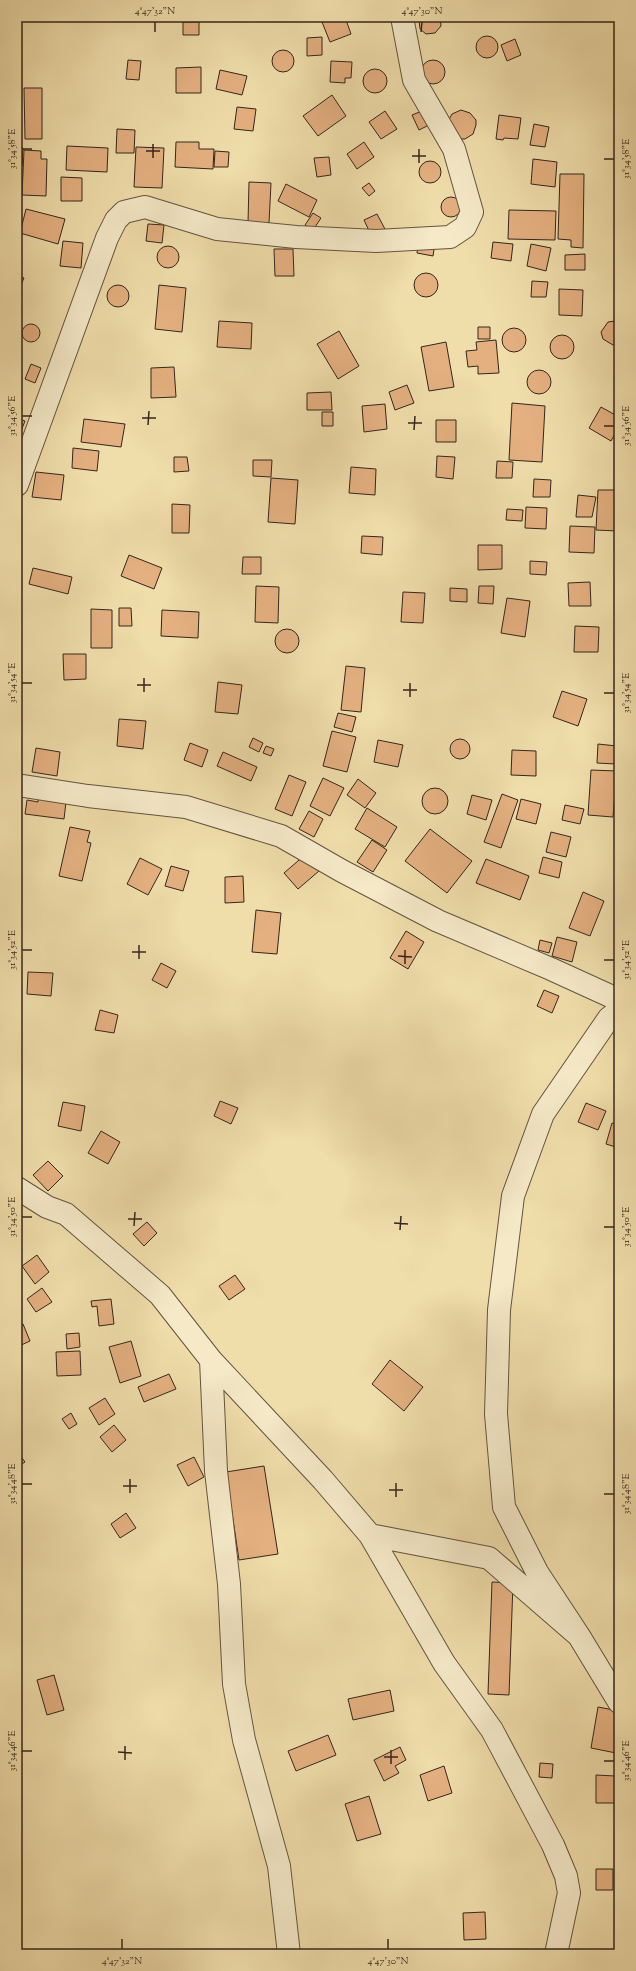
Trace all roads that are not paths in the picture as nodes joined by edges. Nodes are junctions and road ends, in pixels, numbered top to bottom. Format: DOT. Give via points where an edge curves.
graph roads {
  1 [pos="402,17"];
  2 [pos="17,485"];
  3 [pos="17,784"];
  4 [pos="619,1000"];
  5 [pos="619,1010"];
  6 [pos="17,1188"];
  7 [pos="211,1360"];
  8 [pos="370,1535"];
  9 [pos="579,1636"];
  10 [pos="619,1702"];
  11 [pos="289,1954"];
  12 [pos="556,1954"];
  1 -- 2 [label="street" via="414,80 454,149 472,212 465,227 450,237 376,241 296,237 217,229 145,207 124,212 116,220 107,238"];
  3 -- 4 [label="street" via="88,796 186,807 281,836 438,921"];
  5 -- 9 [label="street" via="609,1018 543,1114 514,1196 499,1310 496,1414 504,1507 537,1572"];
  6 -- 7 [label="street" via="47,1207 66,1214 110,1250 160,1295"];
  7 -- 8 [label="street" via="323,1480"];
  7 -- 11 [label="street" via="216,1471 229,1584 234,1684 244,1740 279,1866"];
  8 -- 9 [label="street" via="489,1558"];
  8 -- 12 [label="street" via="444,1663 492,1730 555,1850 566,1876 569,1893"];
  9 -- 10 [label="street"];
}
